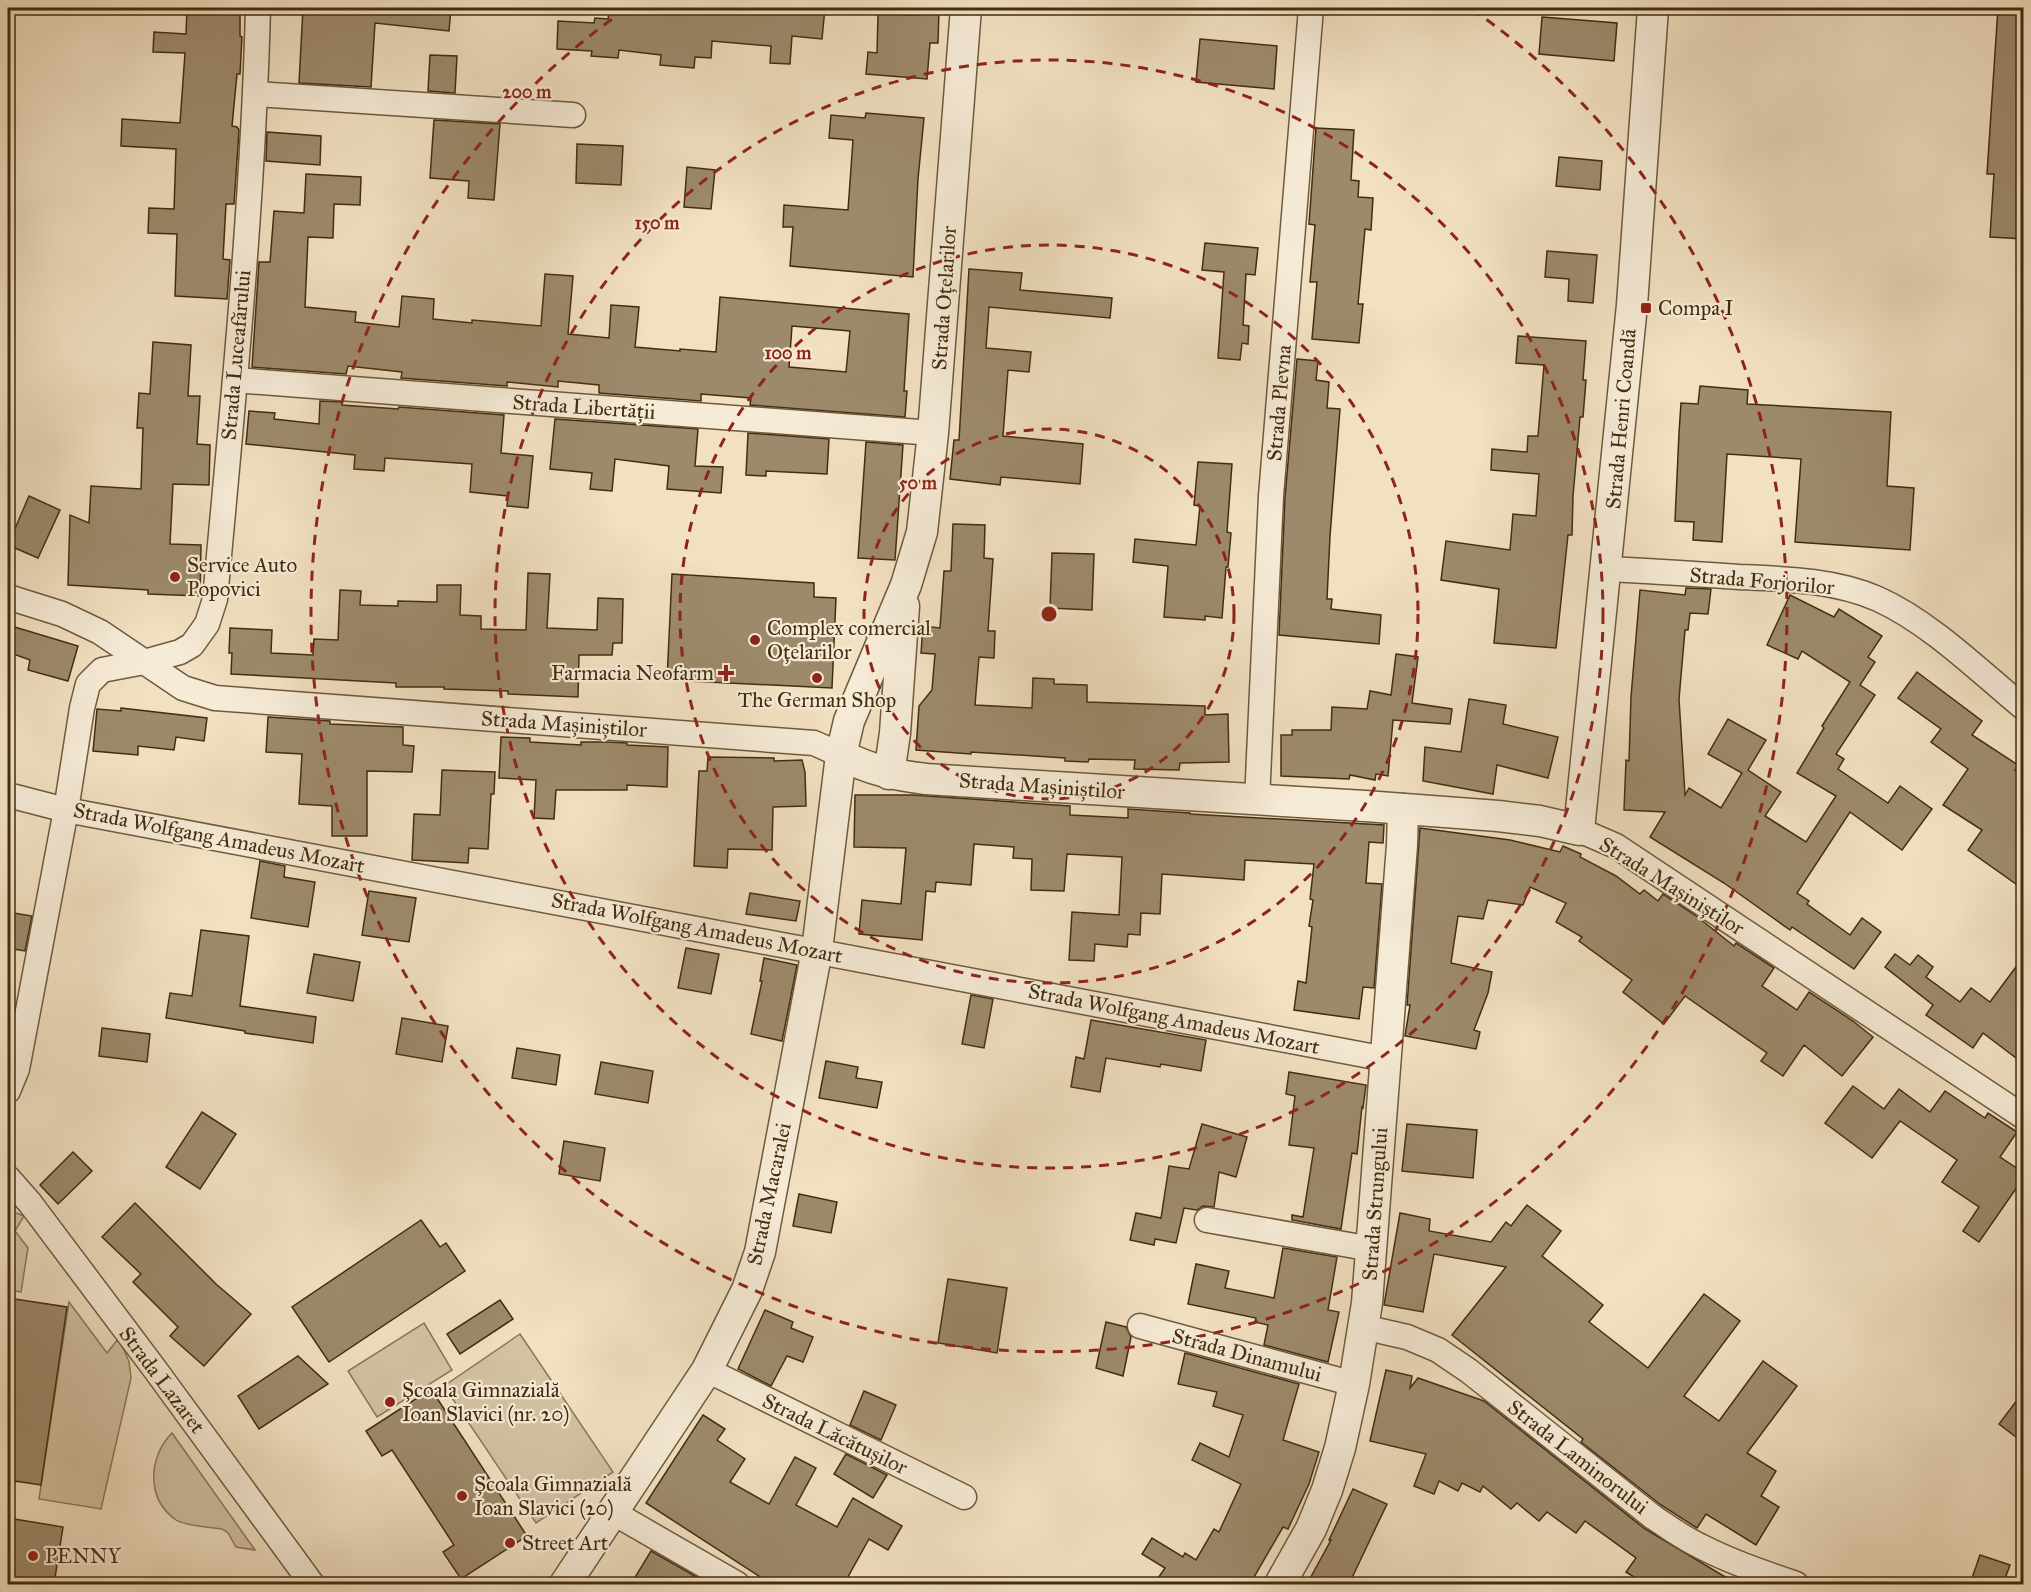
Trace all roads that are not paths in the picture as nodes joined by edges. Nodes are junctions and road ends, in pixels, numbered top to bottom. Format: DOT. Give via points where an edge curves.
graph roads {
  1 [pos="258,8"];
  2 [pos="966,8"];
  3 [pos="1311,8"];
  4 [pos="1653,8"];
  5 [pos="256,94"];
  6 [pos="573,116"];
  7 [pos="235,380"];
  8 [pos="933,434"];
  9 [pos="1607,569"];
  10 [pos="906,585"];
  11 [pos="8,597"];
  12 [pos="144,662"];
  13 [pos="2024,708"];
  14 [pos="841,755"];
  15 [pos="889,774"];
  16 [pos="8,795"];
  17 [pos="1257,800"];
  18 [pos="1403,809"];
  19 [pos="66,810"];
  20 [pos="1580,830"];
  21 [pos="817,950"];
  22 [pos="1386,1059"];
  23 [pos="8,1091"];
  24 [pos="2024,1117"];
  25 [pos="8,1178"];
  26 [pos="1207,1220"];
  27 [pos="1372,1249"];
  28 [pos="1140,1326"];
  29 [pos="1363,1327"];
  30 [pos="707,1370"];
  31 [pos="1354,1384"];
  32 [pos="964,1497"];
  33 [pos="612,1512"];
  34 [pos="312,1584"];
  35 [pos="565,1584"];
  36 [pos="737,1584"];
  37 [pos="1281,1584"];
  38 [pos="1795,1584"];
  1 -- 5 [label="street, Strada Luceafărului"];
  2 -- 8 [label="street, Strada Oțelarilor"];
  3 -- 17 [label="street, Strada Plevna" via="1271,496"];
  4 -- 9 [label="street, Strada Henri Coandă" via="1632,305"];
  5 -- 6 [label="street"];
  5 -- 7 [label="street, Strada Luceafărului"];
  7 -- 8 [label="street, Strada Libertății"];
  7 -- 12 [label="street, Strada Luceafărului" via="215,599 207,624 192,645"];
  8 -- 10 [label="street, Strada Oțelarilor" via="922,532"];
  9 -- 13 [label="street, Strada Forjorilor" via="1827,584 1859,591 1932,632"];
  9 -- 20 [label="street, Strada Henri Coandă"];
  10 -- 14 [label="street, Strada Oțelarilor" via="849,721"];
  10 -- 15 [label="street, Strada Oțelarilor"];
  11 -- 12 [label="street, Strada Mașiniștilor" via="62,614 100,632"];
  12 -- 14 [label="street, Strada Mașiniștilor" via="183,688 215,698 814,743"];
  12 -- 19 [label="street, Strada Luceafărului" via="102,670 88,684"];
  14 -- 15 [label="street, Strada Mașiniștilor"];
  14 -- 21 [label="street, Strada Macaralei"];
  15 -- 17 [label="street, Strada Mașiniștilor"];
  16 -- 19 [label="street, Strada Wolfgang Amadeus Mozart"];
  17 -- 18 [label="street, Strada Mașiniștilor"];
  18 -- 20 [label="street, Strada Mașiniștilor" via="1539,821"];
  18 -- 22 [label="street, Strada Strungului"];
  19 -- 21 [label="street, Strada Wolfgang Amadeus Mozart"];
  19 -- 23 [label="street, Strada Luceafărului" via="17,1069"];
  20 -- 24 [label="street, Strada Mașiniștilor" via="1616,846"];
  21 -- 22 [label="street, Strada Wolfgang Amadeus Mozart"];
  21 -- 30 [label="street, Strada Macaralei" via="760,1252 747,1290"];
  22 -- 27 [label="street, Strada Strungului"];
  25 -- 34 [label="street, Strada Lazaret"];
  26 -- 27 [label="street"];
  27 -- 29 [label="street, Strada Strungului"];
  28 -- 31 [label="street, Strada Dinamului"];
  29 -- 31 [label="street, Strada Strungului"];
  29 -- 38 [label="street, Strada Laminorului" via="1407,1337 1438,1350 1677,1533 1698,1546"];
  30 -- 32 [label="street, Strada Lăcătușilor"];
  30 -- 33 [label="street, Strada Macaralei"];
  31 -- 37 [label="street, Strada Strungului" via="1327,1490"];
  33 -- 35 [label="street, Strada Macaralei"];
  33 -- 36 [label="street"];
}
